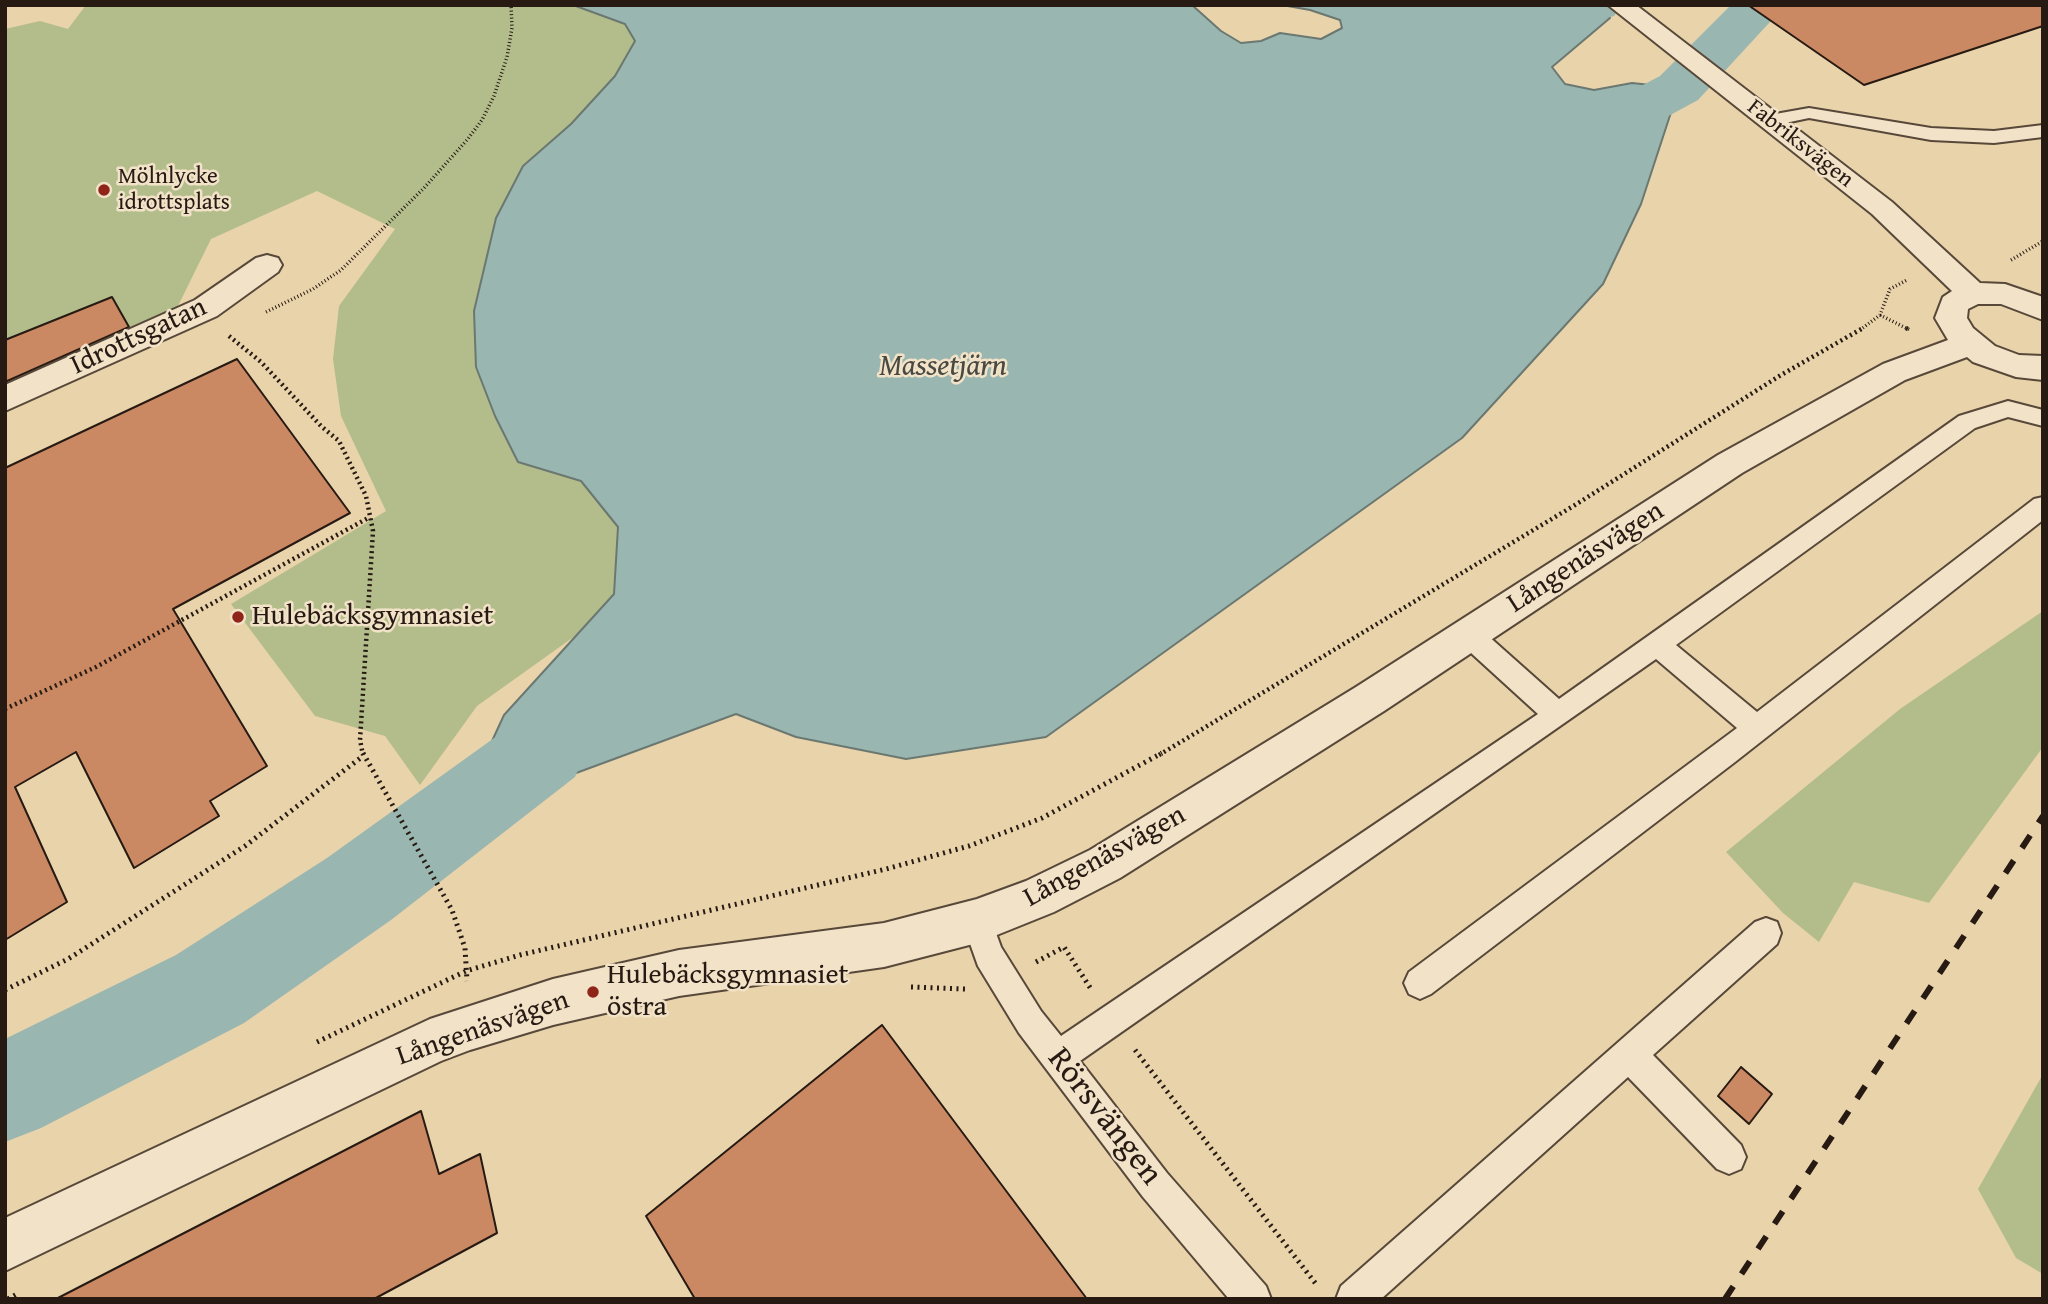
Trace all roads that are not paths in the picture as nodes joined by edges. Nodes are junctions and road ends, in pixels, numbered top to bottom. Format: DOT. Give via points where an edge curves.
graph roads {
  1 [pos="1623,7"];
  2 [pos="1771,120"];
  3 [pos="2043,131"];
  4 [pos="267,265"];
  5 [pos="1972,293"];
  6 [pos="2043,309"];
  7 [pos="1970,344"];
  8 [pos="2043,369"];
  9 [pos="5,399"];
  10 [pos="2043,418"];
  11 [pos="2043,506"];
  12 [pos="1468,634"];
  13 [pos="1656,644"];
  14 [pos="1558,715"];
  15 [pos="1757,728"];
  16 [pos="977,921"];
  17 [pos="1766,933"];
  18 [pos="1420,983"];
  19 [pos="1629,1054"];
  20 [pos="1059,1057"];
  21 [pos="1729,1157"];
  22 [pos="5,1245"];
  23 [pos="1253,1299"];
  24 [pos="1354,1299"];
  1 -- 2 [label="street, Fabriksvägen"];
  2 -- 3 [label="lane" via="1809,113 1931,134 1982,137"];
  2 -- 5 [label="street, Fabriksvägen" via="1882,208"];
  4 -- 9 [label="street, Idrottsgatan" via="206,309"];
  5 -- 6 [label="street" via="2005,294"];
  5 -- 7 [label="street" via="1954,303 1951,310 1954,327"];
  7 -- 8 [label="street" via="1999,361"];
  7 -- 12 [label="street, Långenäsvägen" via="1894,372 1730,464"];
  10 -- 13 [label="lane" via="2008,409 1967,422"];
  11 -- 15 [label="lane"];
  12 -- 14 [label="lane"];
  12 -- 16 [label="street, Långenäsvägen" via="1105,864"];
  13 -- 14 [label="lane"];
  13 -- 15 [label="lane"];
  14 -- 20 [label="lane"];
  15 -- 18 [label="lane"];
  16 -- 20 [label="lane, Rörsvängen" via="1001,978"];
  16 -- 22 [label="street, Långenäsvägen" via="884,945 679,973 552,1002 470,1027"];
  17 -- 19 [label="lane"];
  19 -- 21 [label="lane"];
  19 -- 24 [label="lane"];
  20 -- 23 [label="lane, Rörsvängen" via="1156,1185"];
}
